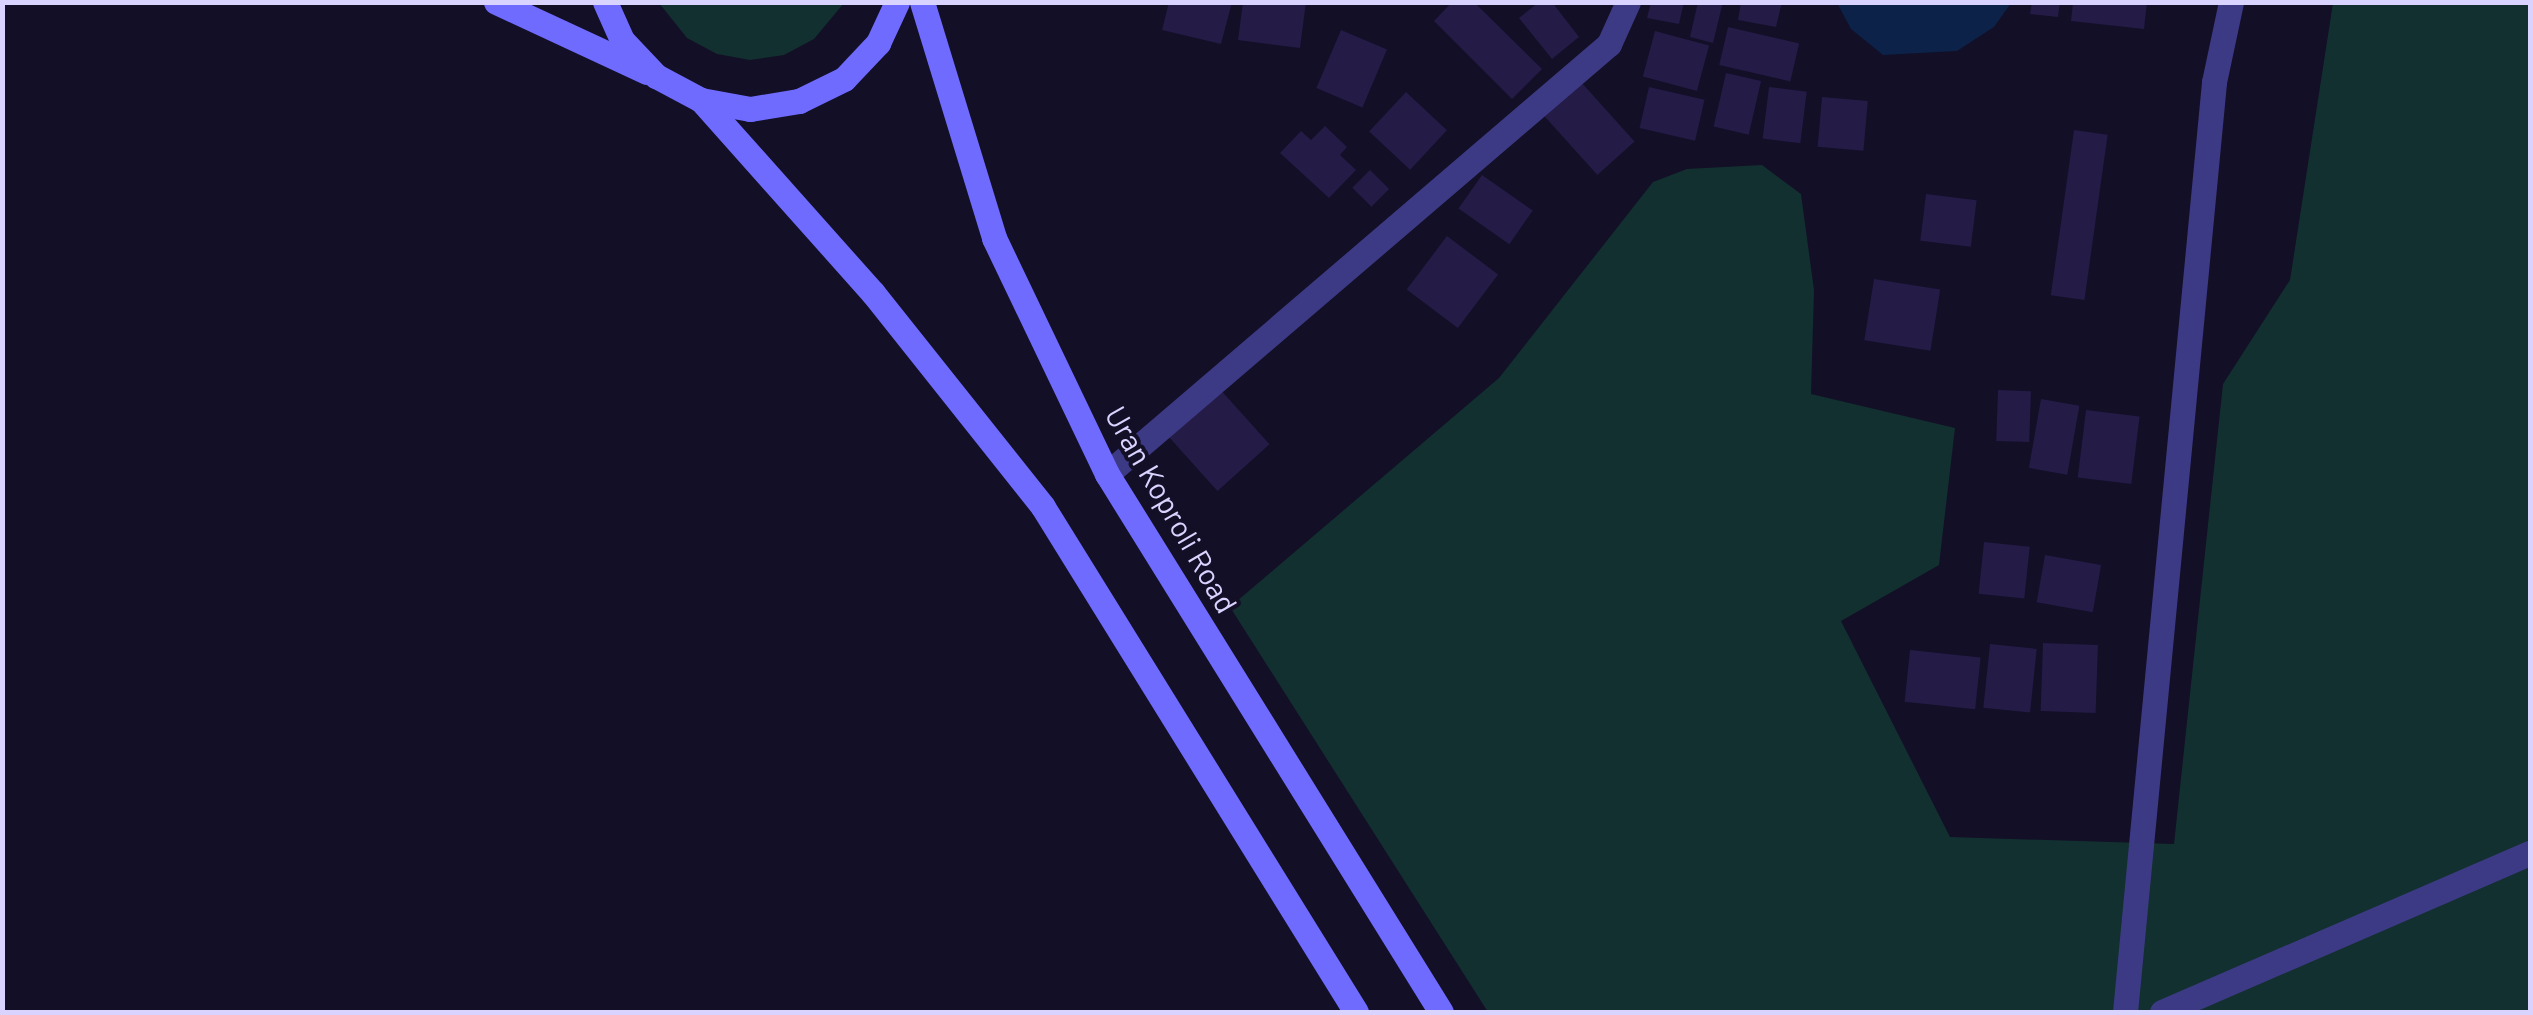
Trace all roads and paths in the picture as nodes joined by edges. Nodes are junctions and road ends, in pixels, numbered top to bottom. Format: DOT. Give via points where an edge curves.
graph roads {
  1 [pos="496,2"];
  2 [pos="605,2"];
  3 [pos="898,2"];
  4 [pos="922,2"];
  5 [pos="1628,2"];
  6 [pos="2231,2"];
  7 [pos="656,76"];
  8 [pos="701,100"];
  9 [pos="1107,474"];
  10 [pos="2530,852"];
  11 [pos="1356,1012"];
  12 [pos="1441,1012"];
  13 [pos="2125,1012"];
  14 [pos="2162,1012"];
  1 -- 7 [label="main road"];
  2 -- 7 [label="main road" via="622,40"];
  3 -- 8 [label="main road" via="878,43 844,79 800,101 750,109"];
  4 -- 9 [label="main road, Uran Koproli Road" via="994,238"];
  5 -- 9 [label="street" via="1609,44"];
  6 -- 13 [label="street" via="2214,82"];
  7 -- 8 [label="main road"];
  8 -- 11 [label="main road" via="873,294 1043,507"];
  9 -- 12 [label="main road, Uran Koproli Road"];
  10 -- 14 [label="street"];
}
